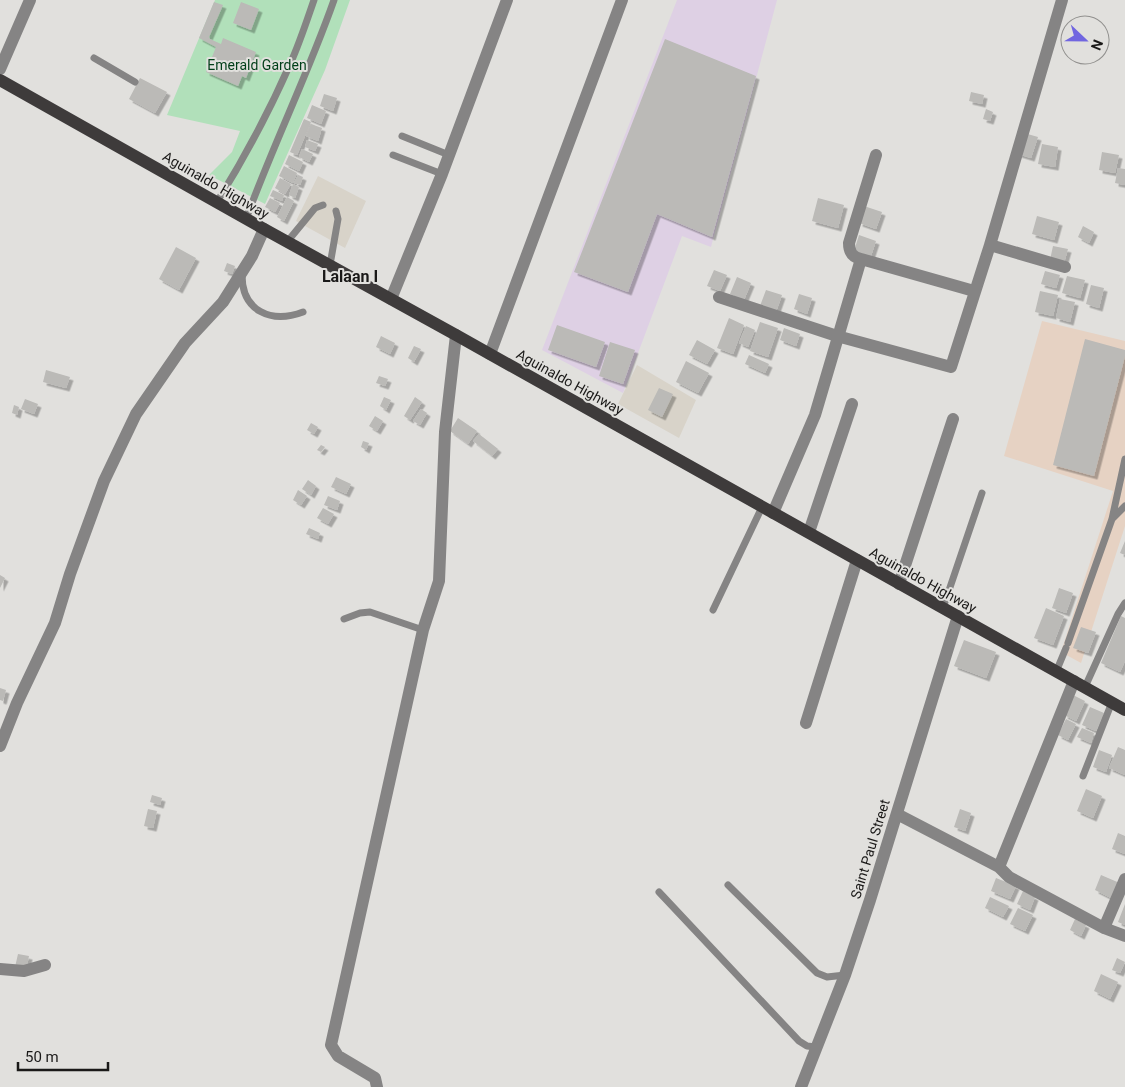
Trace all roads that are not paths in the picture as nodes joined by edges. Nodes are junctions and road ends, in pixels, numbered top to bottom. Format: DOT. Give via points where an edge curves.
graph roads {
  1 [pos="30,0"];
  2 [pos="314,0"];
  3 [pos="334,0"];
  4 [pos="507,0"];
  5 [pos="622,0"];
  6 [pos="1062,0"];
  7 [pos="94,58"];
  8 [pos="0,69"];
  9 [pos="0,80"];
  10 [pos="135,82"];
  11 [pos="402,136"];
  12 [pos="876,154"];
  13 [pos="393,155"];
  14 [pos="450,155"];
  15 [pos="442,174"];
  16 [pos="217,202"];
  17 [pos="323,205"];
  18 [pos="336,211"];
  19 [pos="246,219"];
  20 [pos="264,229"];
  21 [pos="287,242"];
  22 [pos="990,245"];
  23 [pos="861,259"];
  24 [pos="330,266"];
  25 [pos="1065,267"];
  26 [pos="242,272"];
  27 [pos="974,291"];
  28 [pos="719,298"];
  29 [pos="391,299"];
  30 [pos="303,312"];
  31 [pos="456,335"];
  32 [pos="837,336"];
  33 [pos="490,354"];
  34 [pos="852,404"];
  35 [pos="953,419"];
  36 [pos="1125,458"];
  37 [pos="982,493"];
  38 [pos="1125,506"];
  39 [pos="767,510"];
  40 [pos="1112,519"];
  41 [pos="810,532"];
  42 [pos="857,560"];
  43 [pos="899,584"];
  44 [pos="1125,604"];
  45 [pos="943,608"];
  46 [pos="713,610"];
  47 [pos="958,616"];
  48 [pos="344,619"];
  49 [pos="423,630"];
  50 [pos="1056,672"];
  51 [pos="1080,684"];
  52 [pos="1112,702"];
  53 [pos="1125,710"];
  54 [pos="806,723"];
  55 [pos="0,746"];
  56 [pos="1083,776"];
  57 [pos="898,814"];
  58 [pos="999,867"];
  59 [pos="1125,879"];
  60 [pos="728,885"];
  61 [pos="659,892"];
  62 [pos="1104,928"];
  63 [pos="1125,936"];
  64 [pos="45,966"];
  65 [pos="0,969"];
  66 [pos="845,975"];
  67 [pos="816,1047"];
  68 [pos="377,1087"];
  69 [pos="801,1087"];
  1 -- 8 [label="street"];
  2 -- 16 [label="lane" via="273,101"];
  3 -- 19 [label="lane"];
  4 -- 14 [label="street"];
  5 -- 33 [label="street"];
  6 -- 22 [label="street"];
  7 -- 10 [label="lane"];
  9 -- 16 [label="main road, Aguinaldo Highway"];
  11 -- 14 [label="lane"];
  12 -- 23 [label="street" via="849,243 851,253"];
  13 -- 15 [label="lane"];
  14 -- 15 [label="street"];
  15 -- 29 [label="street"];
  16 -- 19 [label="main road, Aguinaldo Highway"];
  17 -- 21 [label="lane" via="315,208"];
  18 -- 24 [label="lane" via="338,218"];
  19 -- 20 [label="main road, Aguinaldo Highway"];
  20 -- 21 [label="main road, Aguinaldo Highway"];
  20 -- 26 [label="street"];
  21 -- 24 [label="main road, Aguinaldo Highway"];
  22 -- 25 [label="street"];
  22 -- 27 [label="street"];
  23 -- 27 [label="street"];
  23 -- 32 [label="street"];
  24 -- 29 [label="main road, Aguinaldo Highway"];
  26 -- 30 [label="lane" via="244,293 258,310 279,317"];
  26 -- 55 [label="street" via="223,302 185,343 136,414 104,482 55,623"];
  27 -- 32 [label="street" via="951,367"];
  28 -- 32 [label="street"];
  29 -- 31 [label="main road, Aguinaldo Highway"];
  31 -- 33 [label="main road, Aguinaldo Highway"];
  31 -- 49 [label="street" via="445,432 439,581"];
  32 -- 39 [label="street" via="816,415"];
  33 -- 39 [label="main road, Aguinaldo Highway"];
  34 -- 41 [label="street"];
  35 -- 43 [label="street"];
  36 -- 40 [label="lane"];
  37 -- 45 [label="lane"];
  38 -- 40 [label="lane"];
  39 -- 41 [label="main road, Aguinaldo Highway"];
  39 -- 46 [label="lane"];
  40 -- 50 [label="lane"];
  41 -- 42 [label="main road, Aguinaldo Highway"];
  42 -- 43 [label="main road, Aguinaldo Highway"];
  42 -- 54 [label="street"];
  43 -- 45 [label="main road, Aguinaldo Highway"];
  44 -- 51 [label="lane"];
  45 -- 47 [label="main road, Aguinaldo Highway"];
  47 -- 50 [label="main road, Aguinaldo Highway"];
  47 -- 57 [label="street, Saint Paul Street"];
  48 -- 49 [label="lane" via="370,612"];
  49 -- 68 [label="street" via="331,1045 338,1056 375,1078"];
  50 -- 51 [label="main road, Aguinaldo Highway"];
  51 -- 52 [label="main road, Aguinaldo Highway"];
  51 -- 58 [label="street"];
  52 -- 53 [label="main road, Aguinaldo Highway"];
  52 -- 56 [label="lane"];
  57 -- 58 [label="street"];
  57 -- 66 [label="street, Saint Paul Street"];
  58 -- 62 [label="street" via="1009,876"];
  59 -- 62 [label="street"];
  60 -- 66 [label="lane" via="817,973"];
  61 -- 67 [label="lane" via="799,1041"];
  62 -- 63 [label="street"];
  64 -- 65 [label="street" via="24,971"];
  66 -- 67 [label="street, Saint Paul Street"];
  67 -- 69 [label="street, Saint Paul Street"];
}
